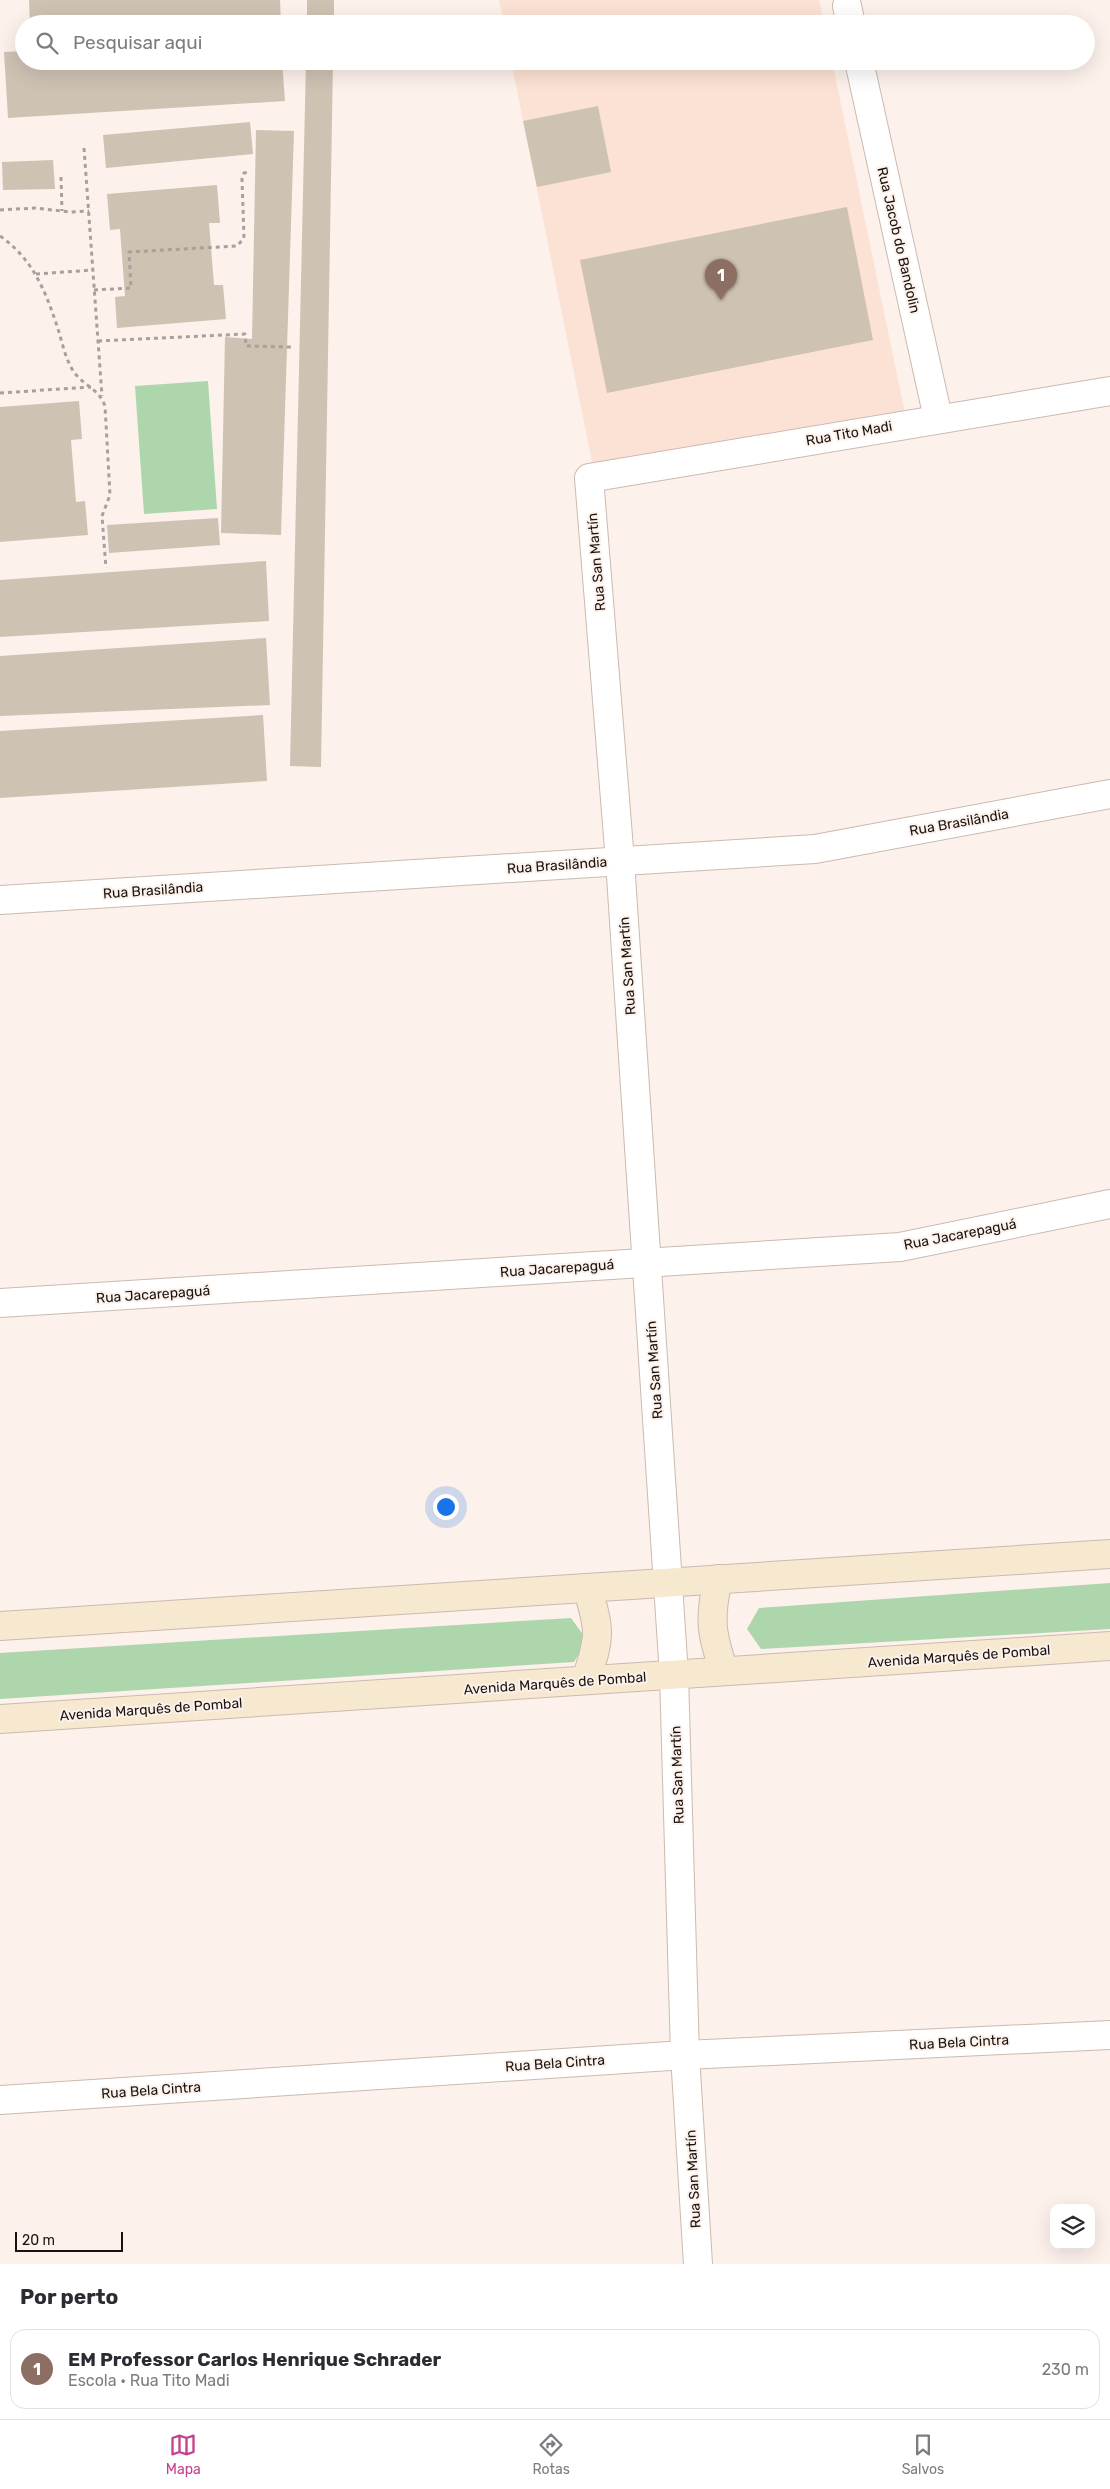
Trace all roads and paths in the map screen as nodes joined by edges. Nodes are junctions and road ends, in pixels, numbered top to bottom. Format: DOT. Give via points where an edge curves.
graph roads {
  1 [pos="861,70"];
  2 [pos="84,148"];
  3 [pos="250,172"];
  4 [pos="61,177"];
  5 [pos="0,210"];
  6 [pos="89,211"];
  7 [pos="62,212"];
  8 [pos="0,236"];
  9 [pos="93,270"];
  10 [pos="36,274"];
  11 [pos="94,290"];
  12 [pos="98,341"];
  13 [pos="292,347"];
  14 [pos="91,387"];
  15 [pos="1110,391"];
  16 [pos="0,393"];
  17 [pos="102,396"];
  18 [pos="938,418"];
  19 [pos="589,478"];
  20 [pos="106,568"];
  21 [pos="1110,794"];
  22 [pos="620,860"];
  23 [pos="0,900"];
  24 [pos="1110,1204"];
  25 [pos="646,1262"];
  26 [pos="0,1303"];
  27 [pos="1110,1554"];
  28 [pos="718,1579"];
  29 [pos="668,1583"];
  30 [pos="587,1588"];
  31 [pos="0,1626"];
  32 [pos="1110,1646"];
  33 [pos="724,1671"];
  34 [pos="674,1675"];
  35 [pos="586,1680"];
  36 [pos="0,1719"];
  37 [pos="1110,2035"];
  38 [pos="685,2055"];
  39 [pos="0,2100"];
  40 [pos="698,2264"];
  1 -- 18 [label="street, Rua Jacob do Bandolin"];
  2 -- 6 [label="path"];
  3 -- 11 [label="path" via="244,174 242,180 244,238 238,246 129,252 131,288"];
  4 -- 7 [label="path"];
  5 -- 7 [label="path" via="35,208"];
  6 -- 7 [label="path"];
  6 -- 9 [label="path"];
  8 -- 10 [label="path" via="12,244"];
  9 -- 10 [label="path"];
  9 -- 11 [label="path"];
  10 -- 14 [label="path" via="49,301 73,371"];
  11 -- 12 [label="path"];
  12 -- 13 [label="path" via="245,334 246,346"];
  12 -- 17 [label="path"];
  14 -- 16 [label="path"];
  14 -- 17 [label="path"];
  15 -- 18 [label="street, Rua Tito Madi"];
  17 -- 20 [label="path" via="110,495 102,516"];
  18 -- 19 [label="street, Rua Tito Madi"];
  19 -- 22 [label="street, Rua San Martín"];
  21 -- 22 [label="street, Rua Brasilândia" via="815,849"];
  22 -- 23 [label="street, Rua Brasilândia"];
  22 -- 25 [label="street, Rua San Martín"];
  24 -- 25 [label="street, Rua Jacarepaguá" via="900,1247"];
  25 -- 26 [label="street, Rua Jacarepaguá"];
  25 -- 29 [label="street, Rua San Martín"];
  27 -- 28 [label="main road"];
  28 -- 29 [label="main road"];
  28 -- 33 [label="main road" via="712,1606 713,1637"];
  29 -- 30 [label="main road"];
  29 -- 34 [label="street, Rua San Martín"];
  30 -- 31 [label="main road"];
  30 -- 35 [label="main road" via="597,1619 598,1643"];
  32 -- 33 [label="main road, Avenida Marquês de Pombal"];
  33 -- 34 [label="main road, Avenida Marquês de Pombal"];
  34 -- 35 [label="main road, Avenida Marquês de Pombal"];
  34 -- 38 [label="street, Rua San Martín"];
  35 -- 36 [label="main road, Avenida Marquês de Pombal"];
  37 -- 38 [label="street, Rua Bela Cintra"];
  38 -- 39 [label="street, Rua Bela Cintra"];
  38 -- 40 [label="street, Rua San Martín"];
}
